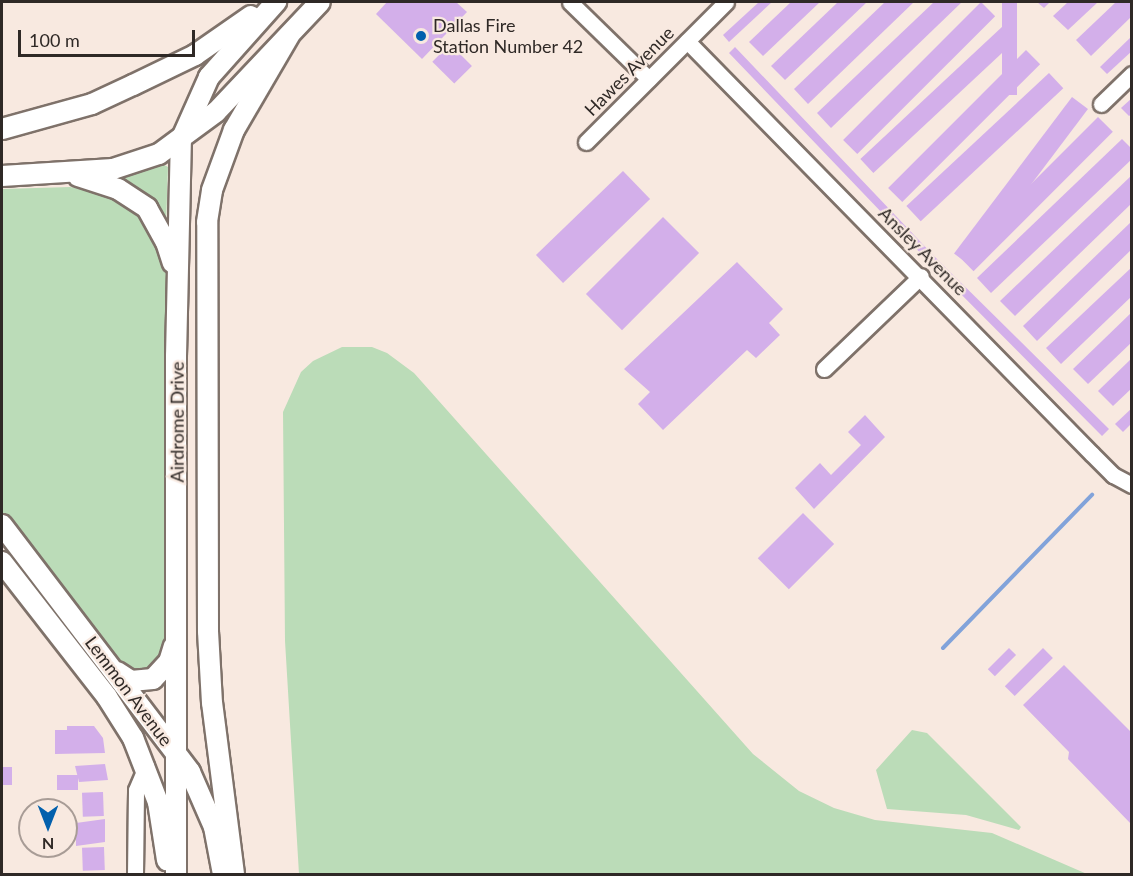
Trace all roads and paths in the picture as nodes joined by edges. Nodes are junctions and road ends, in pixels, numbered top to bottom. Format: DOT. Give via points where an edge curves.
graph roads {
  1 [pos="274,2"];
  2 [pos="320,2"];
  3 [pos="570,2"];
  4 [pos="726,2"];
  5 [pos="289,36"];
  6 [pos="687,41"];
  7 [pos="1131,74"];
  8 [pos="649,79"];
  9 [pos="1101,104"];
  10 [pos="2,129"];
  11 [pos="181,140"];
  12 [pos="586,142"];
  13 [pos="66,174"];
  14 [pos="2,176"];
  15 [pos="921,276"];
  16 [pos="177,279"];
  17 [pos="824,369"];
  18 [pos="1131,485"];
  19 [pos="2,525"];
  20 [pos="2,562"];
  21 [pos="177,635"];
  22 [pos="108,663"];
  23 [pos="177,753"];
  24 [pos="146,766"];
  25 [pos="135,874"];
  26 [pos="168,874"];
  27 [pos="176,874"];
  28 [pos="223,874"];
  29 [pos="234,874"];
  1 -- 10 [label="main road" via="170,69 92,104"];
  1 -- 11 [label="main road, Airdrome Drive" via="209,77"];
  2 -- 5 [label="main road"];
  3 -- 8 [label="street"];
  4 -- 6 [label="street, Hawes Avenue"];
  5 -- 11 [label="main road" via="216,112"];
  5 -- 29 [label="main road, Airdrome Drive" via="234,130 212,190 207,222 208,641"];
  6 -- 8 [label="street, Hawes Avenue"];
  6 -- 15 [label="street, Ansley Avenue"];
  7 -- 9 [label="street"];
  8 -- 12 [label="street, Hawes Avenue"];
  11 -- 13 [label="main road" via="139,163"];
  11 -- 16 [label="main road, Airdrome Drive"];
  13 -- 14 [label="main road"];
  13 -- 16 [label="main road" via="118,189 147,208 166,242"];
  15 -- 17 [label="street"];
  15 -- 18 [label="street, Ansley Avenue" via="1106,468"];
  16 -- 21 [label="main road, Airdrome Drive"];
  19 -- 22 [label="main road, Lemmon Avenue"];
  20 -- 24 [label="main road, Lemmon Avenue" via="107,697"];
  21 -- 22 [label="main road" via="169,662 153,679 131,681"];
  21 -- 23 [label="main road, Airdrome Drive"];
  22 -- 23 [label="main road, Lemmon Avenue"];
  23 -- 27 [label="main road, Airdrome Drive"];
  23 -- 28 [label="main road, Lemmon Avenue" via="204,799"];
  24 -- 25 [label="street" via="136,790"];
  24 -- 26 [label="main road, Lemmon Avenue" via="158,802"];
}
